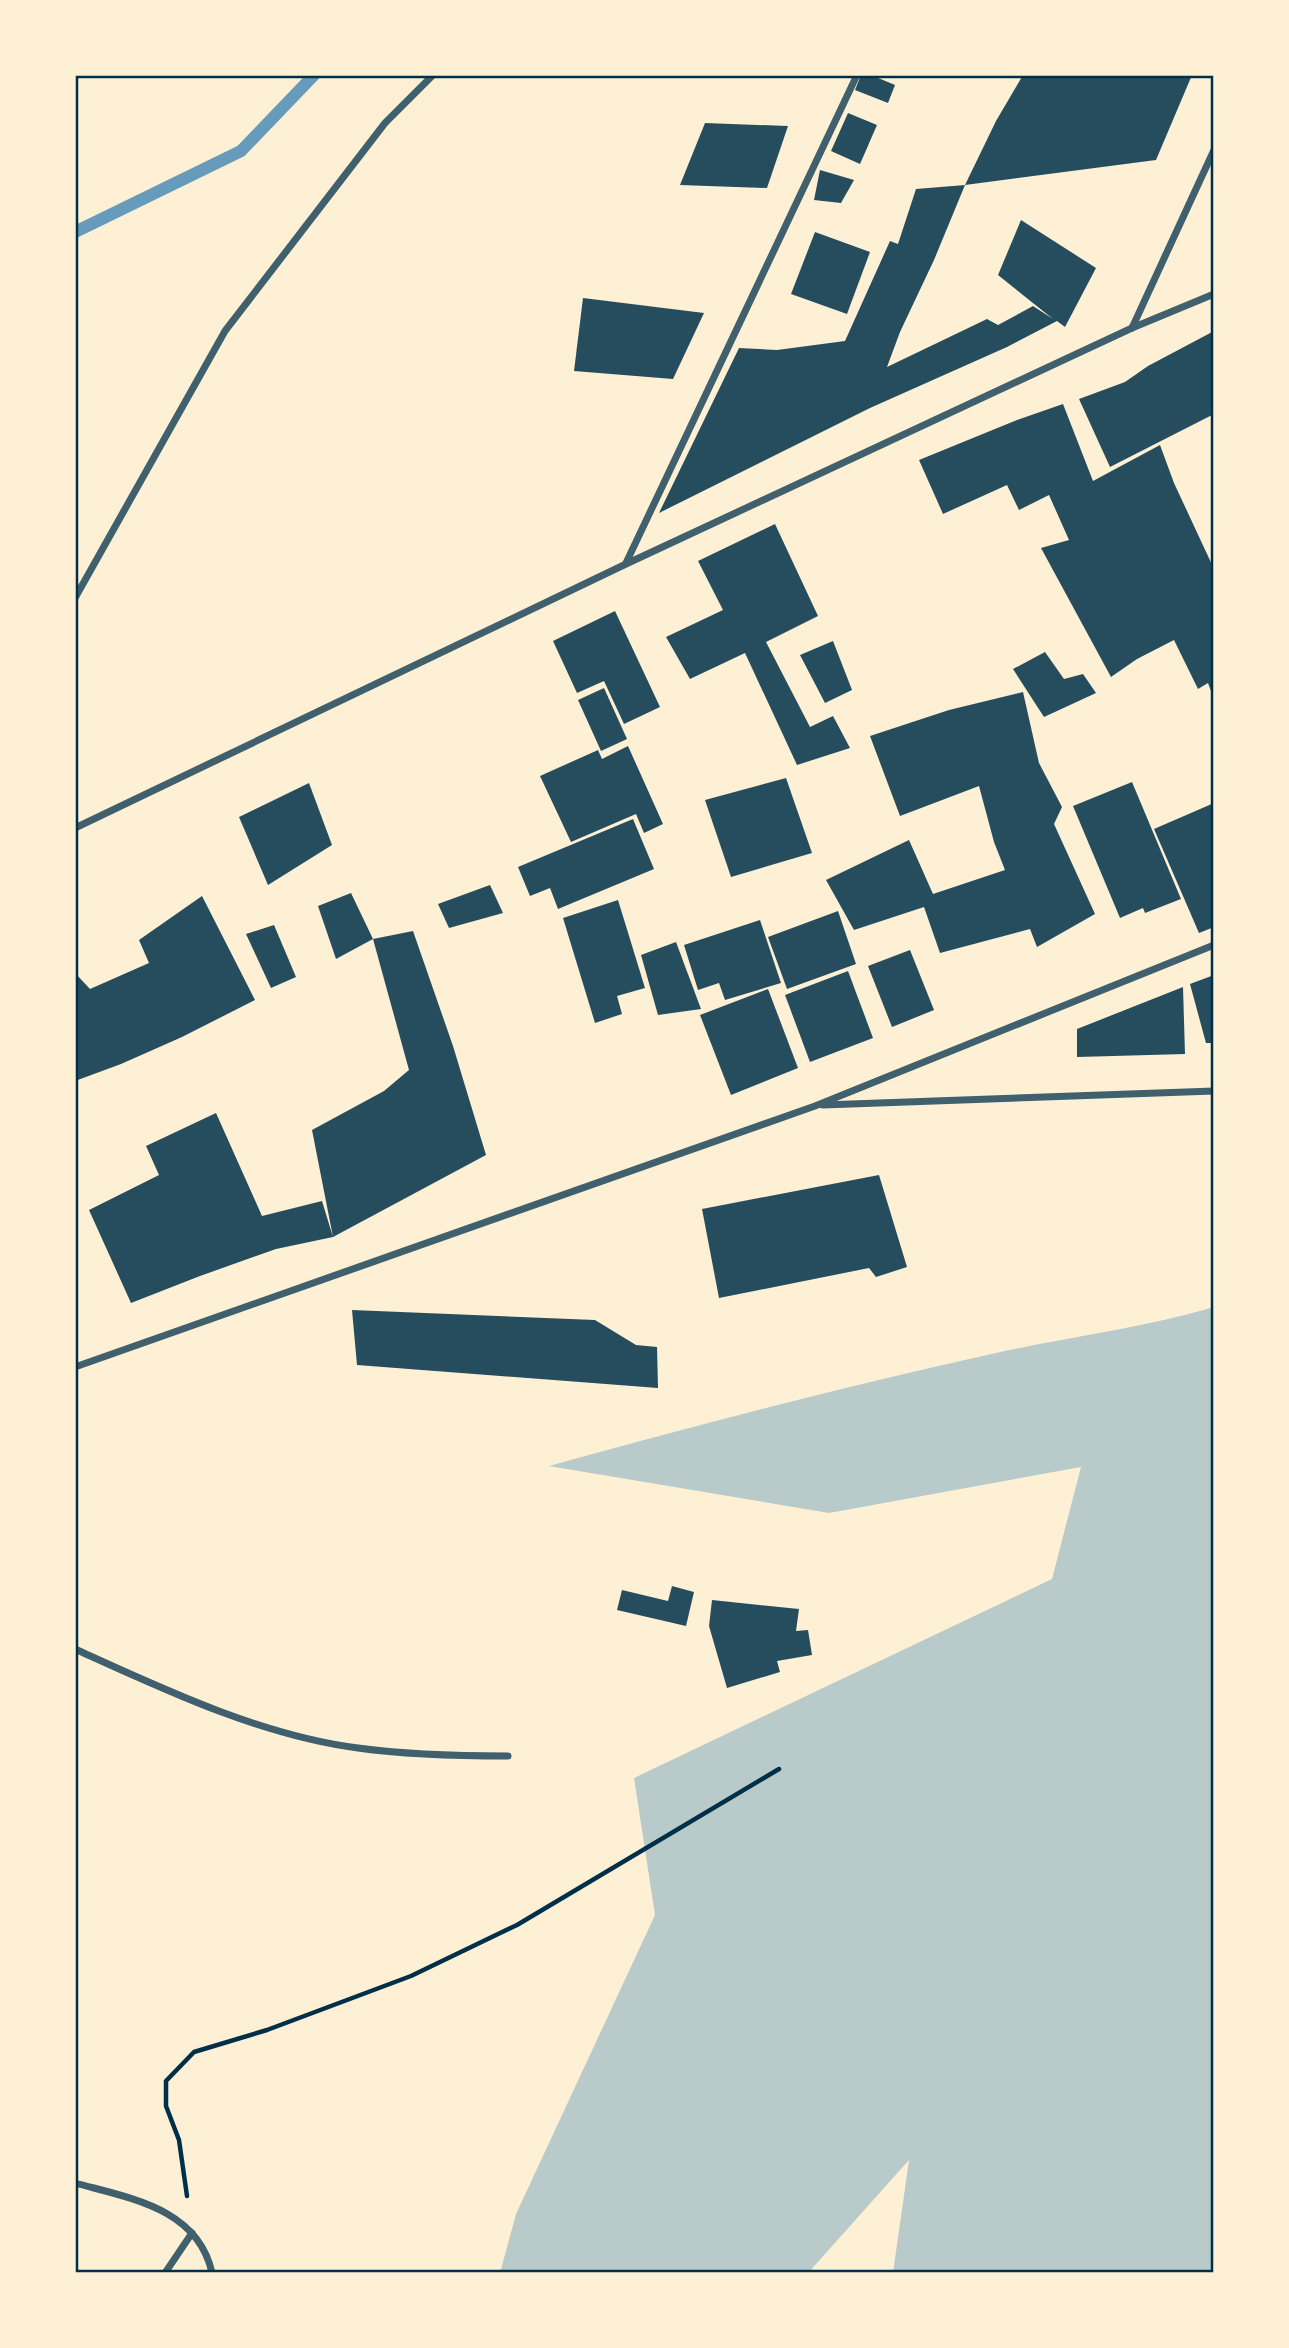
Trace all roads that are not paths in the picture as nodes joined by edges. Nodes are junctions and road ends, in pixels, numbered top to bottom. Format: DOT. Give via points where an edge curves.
graph roads {
  1 [pos="433,75"];
  2 [pos="857,75"];
  3 [pos="1214,150"];
  4 [pos="1214,294"];
  5 [pos="1132,328"];
  6 [pos="626,564"];
  7 [pos="75,598"];
  8 [pos="75,828"];
  9 [pos="1214,945"];
  10 [pos="1214,1091"];
  11 [pos="815,1106"];
  12 [pos="75,1367"];
  13 [pos="75,1649"];
  14 [pos="508,1756"];
  15 [pos="75,2183"];
  16 [pos="192,2233"];
  17 [pos="165,2273"];
  18 [pos="212,2273"];
  1 -- 7 [label="street" via="386,123 225,331"];
  2 -- 6 [label="street"];
  3 -- 5 [label="street"];
  4 -- 5 [label="street"];
  5 -- 6 [label="street"];
  6 -- 8 [label="street"];
  9 -- 11 [label="street"];
  10 -- 11 [label="street"];
  11 -- 12 [label="street"];
  13 -- 14 [label="street" via="172,1693 284,1732 357,1748"];
  15 -- 16 [label="street" via="152,2205 174,2216"];
  16 -- 17 [label="street"];
  16 -- 18 [label="street" via="206,2252"];
}
